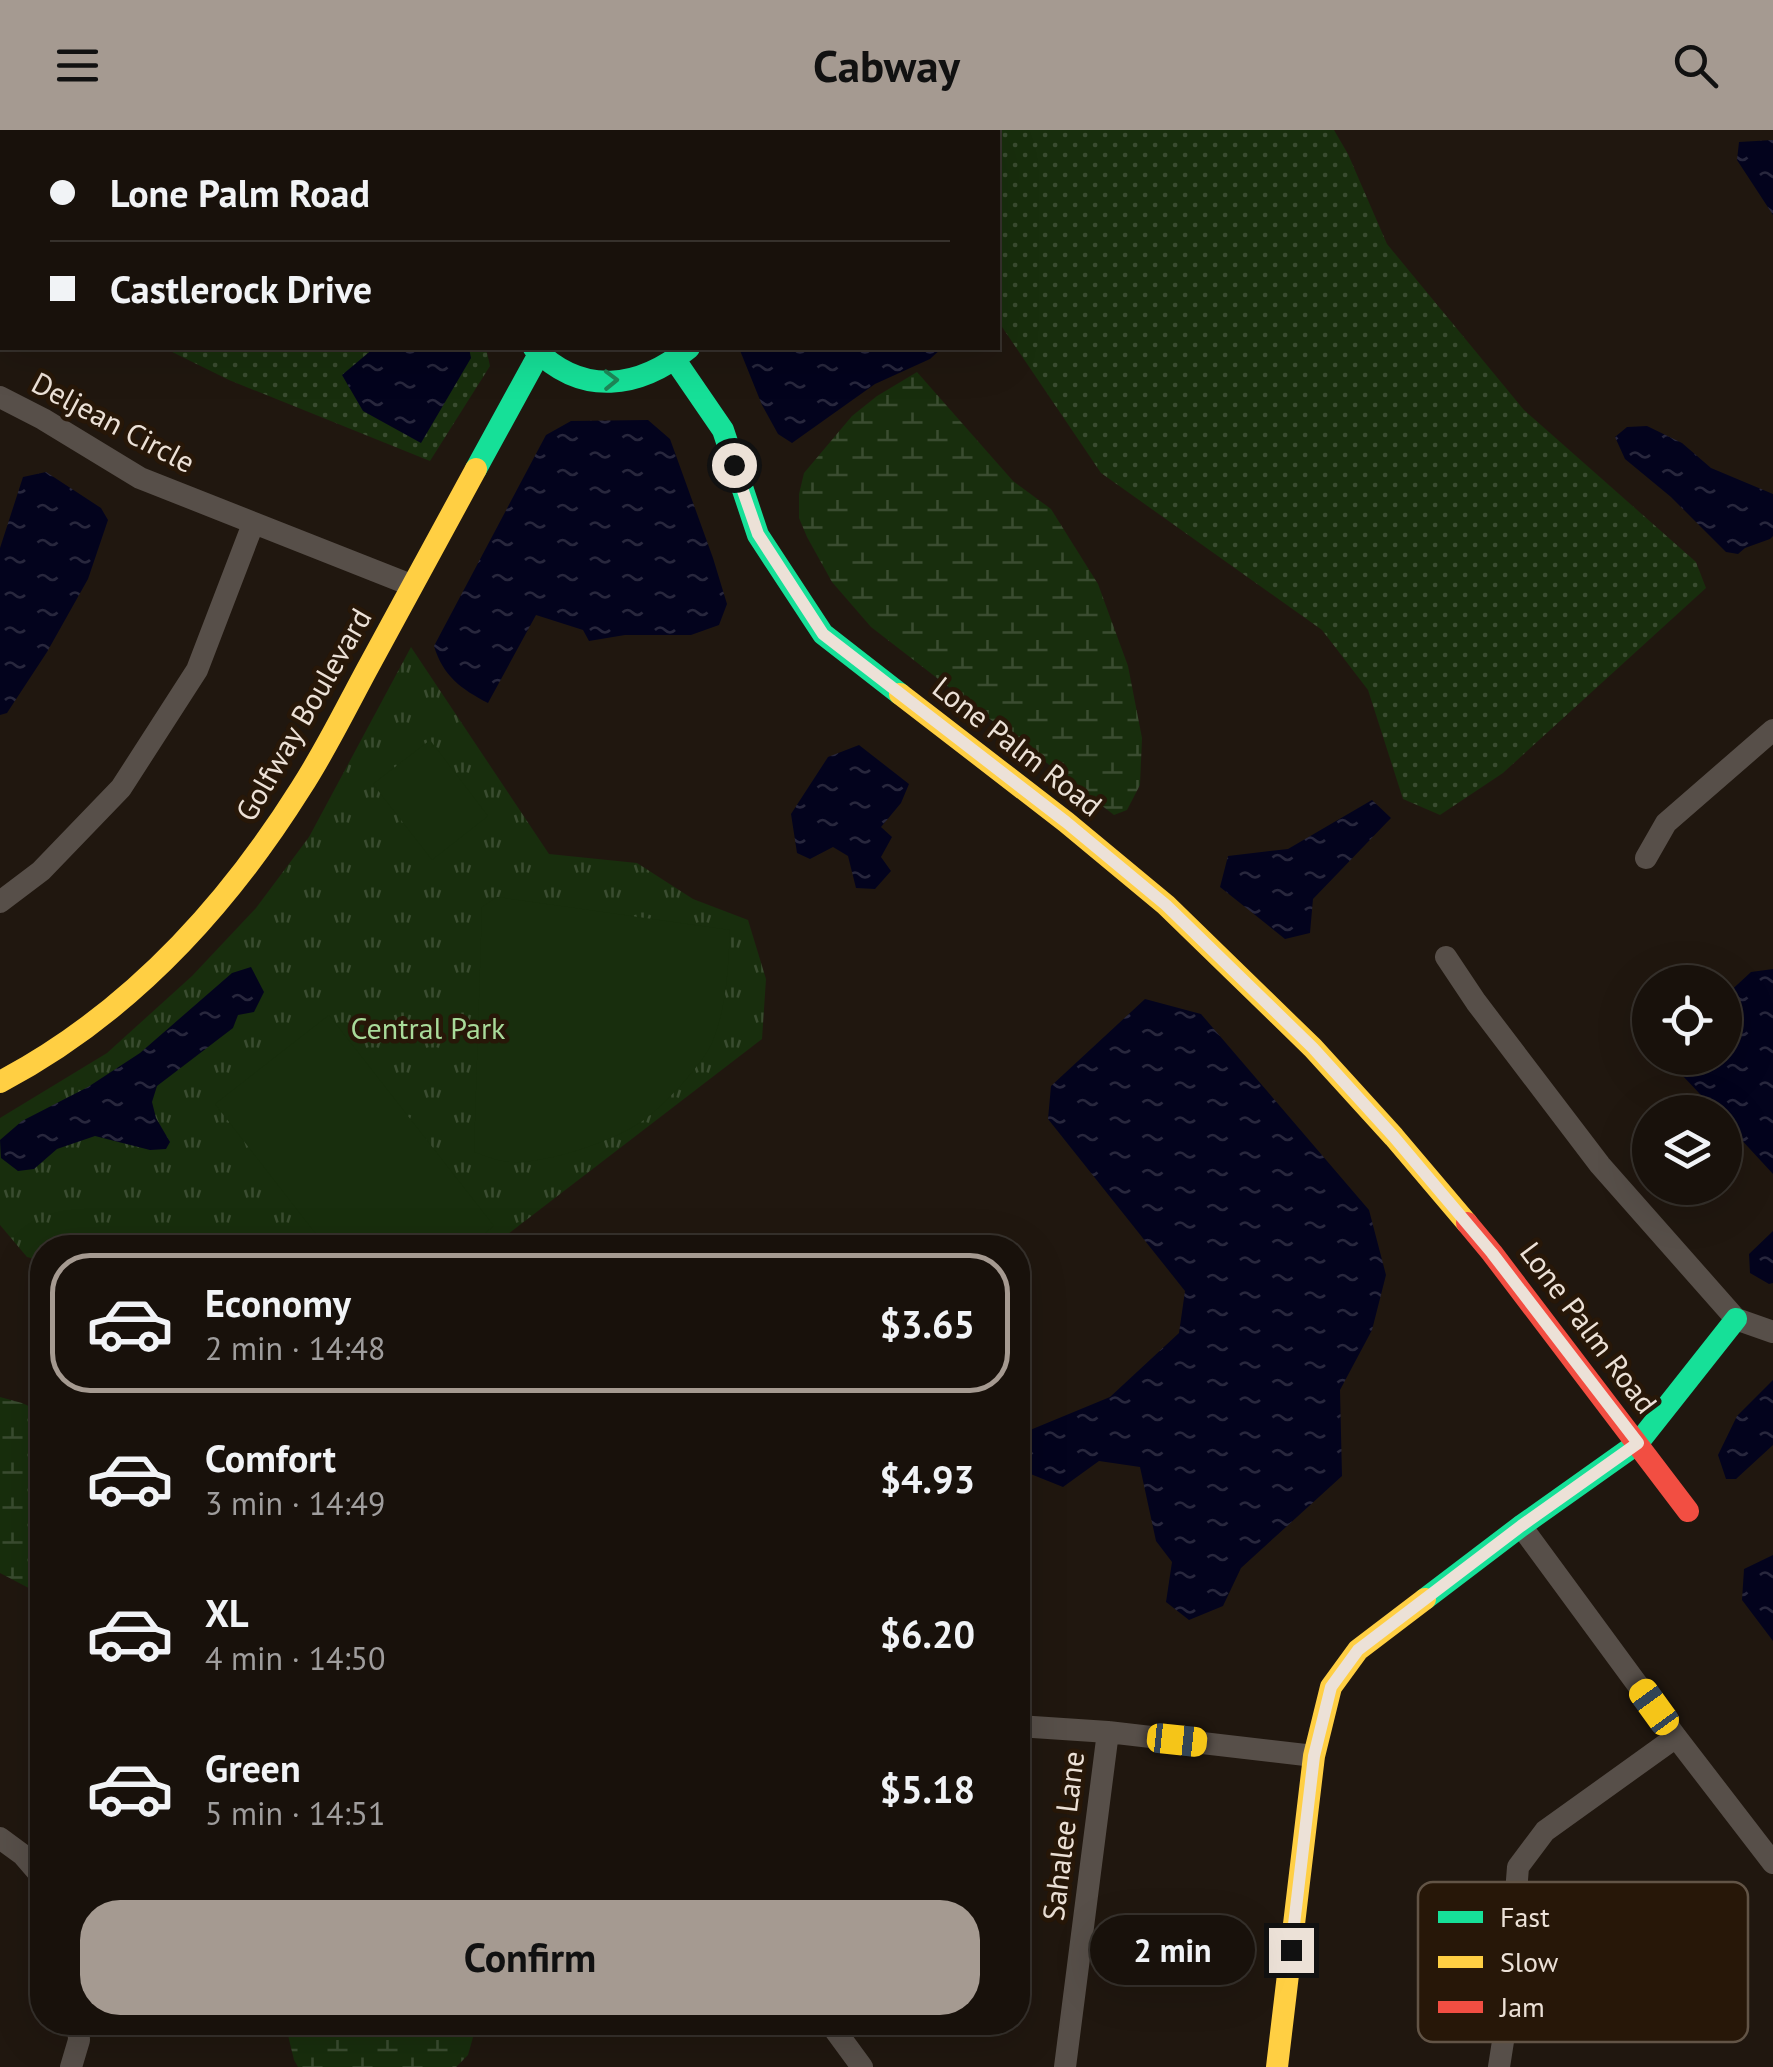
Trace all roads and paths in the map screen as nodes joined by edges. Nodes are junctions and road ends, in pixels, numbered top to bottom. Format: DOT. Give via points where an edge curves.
graph roads {
  1 [pos="536,351"];
  2 [pos="682,354"];
  3 [pos="0,397"];
  4 [pos="253,524"];
  5 [pos="411,585"];
  6 [pos="1773,730"];
  7 [pos="1646,858"];
  8 [pos="0,902"];
  9 [pos="1446,957"];
  10 [pos="0,1082"];
  11 [pos="1736,1319"];
  12 [pos="1773,1332"];
  13 [pos="1638,1443"];
  14 [pos="1688,1511"];
  15 [pos="1521,1526"];
  16 [pos="1030,1727"];
  17 [pos="1108,1732"];
  18 [pos="1676,1737"];
  19 [pos="1314,1756"];
  20 [pos="0,1838"];
  21 [pos="30,1863"];
  22 [pos="1773,1863"];
  23 [pos="1517,1882"];
  24 [pos="79,2035"];
  25 [pos="838,2035"];
  26 [pos="1503,2042"];
  27 [pos="71,2067"];
  28 [pos="862,2067"];
  29 [pos="1065,2067"];
  30 [pos="1277,2067"];
  31 [pos="1499,2067"];
  1 -- 2 [label="street, one-way" via="560,369 606,382 652,374"];
  1 -- 5 [label="street, Golfway Boulevard"];
  2 -- 13 [label="street, Lone Palm Road" via="722,430 758,534 823,634 1166,905 1313,1048 1492,1253"];
  3 -- 4 [label="street, Deljean Circle" via="140,478"];
  4 -- 5 [label="street, Deljean Circle"];
  4 -- 8 [label="street" via="197,670 120,788 41,871"];
  5 -- 10 [label="street, Golfway Boulevard" via="304,784 215,909 160,968 86,1027"];
  6 -- 7 [label="street" via="1666,823"];
  9 -- 11 [label="street" via="1600,1165"];
  11 -- 12 [label="street"];
  11 -- 13 [label="street"];
  13 -- 14 [label="street, Lone Palm Road"];
  13 -- 15 [label="street"];
  15 -- 18 [label="street"];
  15 -- 19 [label="street" via="1358,1650 1331,1687"];
  16 -- 17 [label="street"];
  17 -- 19 [label="street"];
  17 -- 29 [label="street, Sahalee Lane"];
  18 -- 22 [label="street"];
  18 -- 23 [label="street" via="1545,1832 1518,1867"];
  19 -- 30 [label="street"];
  20 -- 21 [label="street"];
  24 -- 27 [label="street"];
  25 -- 28 [label="street"];
  26 -- 31 [label="street"];
}
